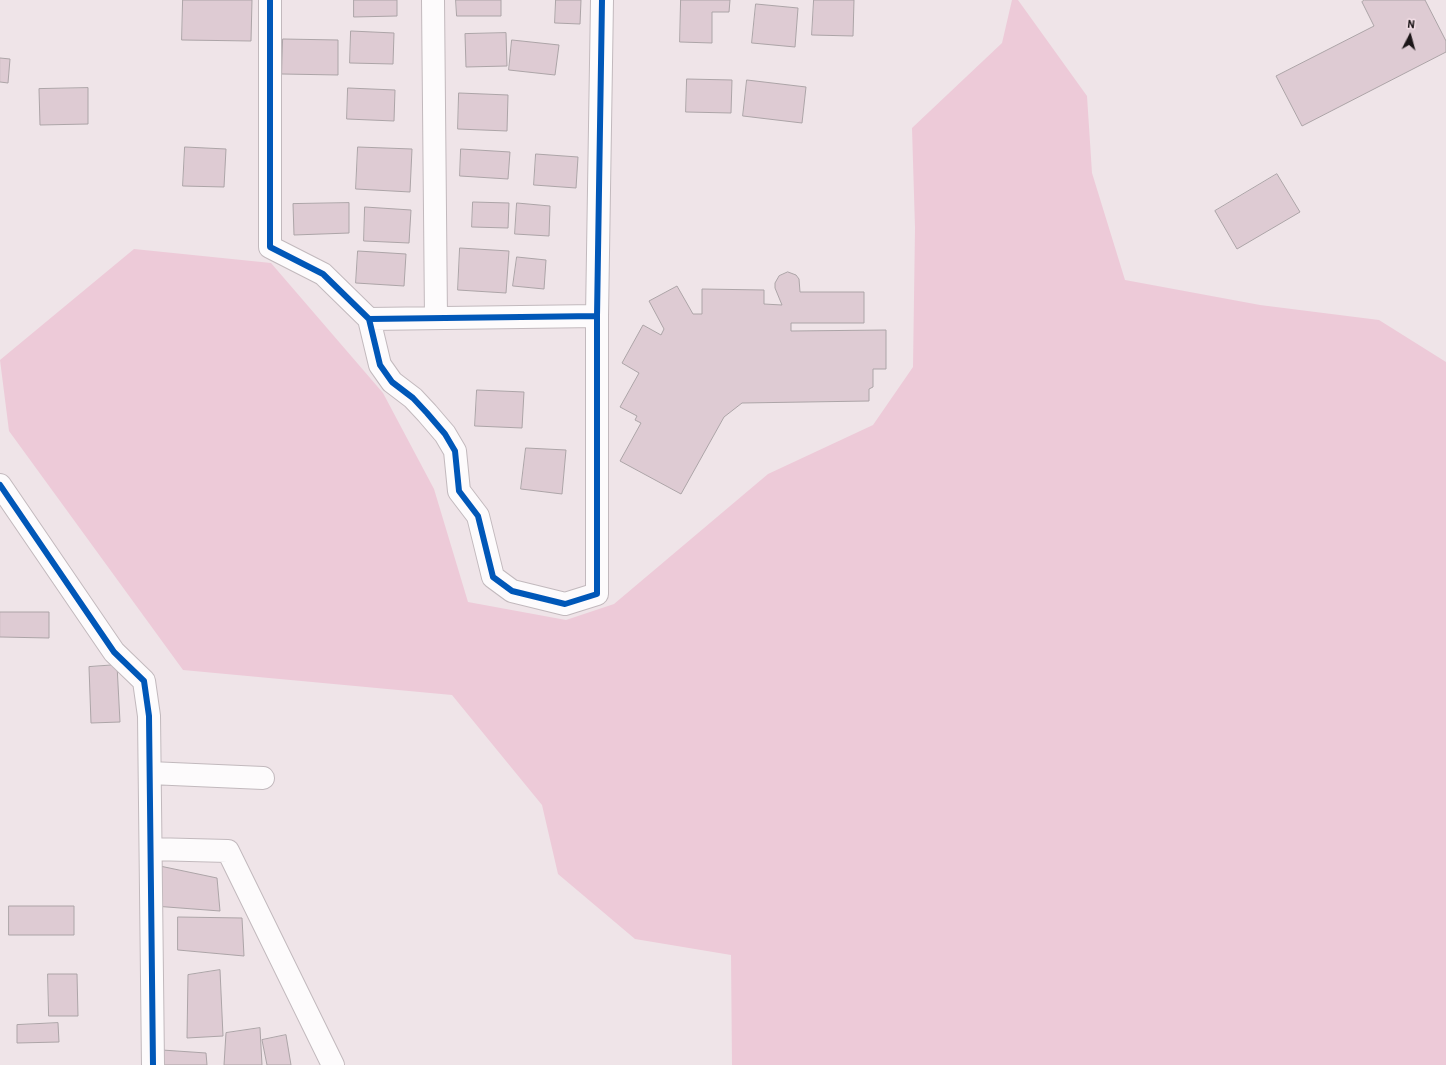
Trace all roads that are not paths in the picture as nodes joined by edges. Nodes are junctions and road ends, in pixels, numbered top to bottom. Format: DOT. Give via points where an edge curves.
graph roads {
  1 [pos="270,0"];
  2 [pos="433,0"];
  3 [pos="602,0"];
  4 [pos="597,316"];
  5 [pos="436,318"];
  6 [pos="369,319"];
  7 [pos="0,485"];
  8 [pos="150,773"];
  9 [pos="263,778"];
  10 [pos="151,849"];
  11 [pos="153,1065"];
  12 [pos="333,1065"];
  1 -- 6 [label="street" via="270,247 323,274"];
  2 -- 5 [label="street"];
  3 -- 4 [label="street"];
  4 -- 5 [label="street"];
  4 -- 6 [label="street" via="597,594 565,604 512,591 494,577 478,516 459,491 455,451 445,434 413,398 392,382 380,365"];
  5 -- 6 [label="street"];
  7 -- 8 [label="street" via="114,652 144,681 149,716"];
  8 -- 9 [label="street"];
  8 -- 10 [label="street"];
  10 -- 11 [label="street"];
  10 -- 12 [label="street" via="228,851"];
}
